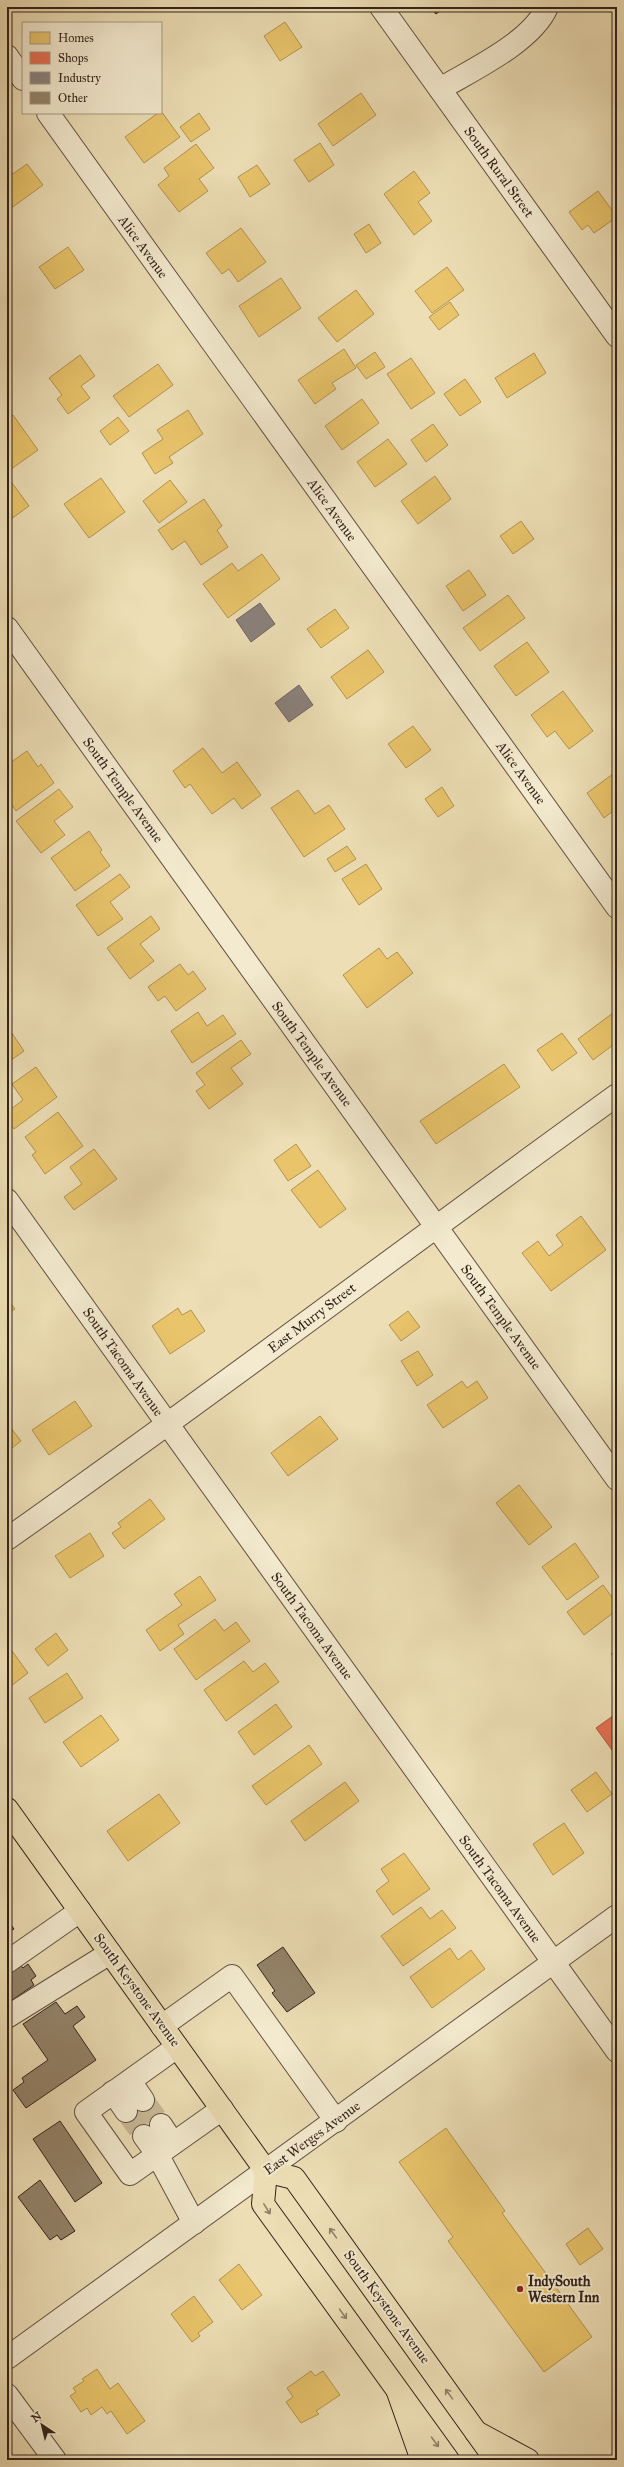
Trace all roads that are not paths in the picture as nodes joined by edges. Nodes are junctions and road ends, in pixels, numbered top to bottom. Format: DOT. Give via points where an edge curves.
graph roads {
  1 [pos="381,7"];
  2 [pos="547,7"];
  3 [pos="7,56"];
  4 [pos="22,78"];
  5 [pos="440,89"];
  6 [pos="49,114"];
  7 [pos="617,336"];
  8 [pos="7,628"];
  9 [pos="617,907"];
  10 [pos="617,1095"];
  11 [pos="7,1200"];
  12 [pos="435,1226"];
  13 [pos="168,1425"];
  14 [pos="617,1479"];
  15 [pos="7,1539"];
  16 [pos="7,1809"];
  17 [pos="80,1911"];
  18 [pos="617,1916"];
  19 [pos="110,1953"];
  20 [pos="7,1962"];
  21 [pos="553,1962"];
  22 [pos="7,2017"];
  23 [pos="162,2026"];
  24 [pos="177,2047"];
  25 [pos="617,2051"];
  26 [pos="121,2086"];
  27 [pos="135,2105"];
  28 [pos="222,2109"];
  29 [pos="336,2120"];
  30 [pos="153,2131"];
  31 [pos="165,2148"];
  32 [pos="266,2171"];
  33 [pos="194,2223"];
  34 [pos="7,2358"];
  35 [pos="398,2392"];
  36 [pos="7,2395"];
  37 [pos="476,2432"];
  38 [pos="55,2460"];
  39 [pos="422,2460"];
  40 [pos="448,2460"];
  41 [pos="496,2460"];
  42 [pos="528,2460"];
  1 -- 5 [label="street, South Rural Street"];
  2 -- 5 [label="street" via="534,26 507,48"];
  3 -- 4 [label="street"];
  5 -- 7 [label="street, South Rural Street"];
  6 -- 9 [label="street, Alice Avenue"];
  8 -- 12 [label="street, South Temple Avenue"];
  10 -- 12 [label="street, East Murry Street"];
  11 -- 13 [label="street, South Tacoma Avenue"];
  12 -- 13 [label="street, East Murry Street"];
  12 -- 14 [label="street, South Temple Avenue"];
  13 -- 15 [label="street, East Murry Street"];
  13 -- 21 [label="street, South Tacoma Avenue"];
  16 -- 17 [label="main road, South Keystone Avenue"];
  17 -- 19 [label="main road, South Keystone Avenue"];
  17 -- 20 [label="street"];
  18 -- 21 [label="street, East Werges Avenue"];
  19 -- 22 [label="street"];
  19 -- 23 [label="main road, South Keystone Avenue"];
  21 -- 25 [label="street, South Tacoma Avenue"];
  21 -- 29 [label="street, East Werges Avenue"];
  23 -- 24 [label="main road, South Keystone Avenue"];
  23 -- 29 [label="street" via="232,1976"];
  24 -- 26 [label="street"];
  24 -- 28 [label="main road, South Keystone Avenue"];
  26 -- 27 [label="street"];
  26 -- 31 [label="street" via="86,2112 125,2168 130,2174"];
  28 -- 31 [label="street"];
  28 -- 32 [label="main road, South Keystone Avenue"];
  29 -- 32 [label="street, East Werges Avenue"];
  30 -- 31 [label="street"];
  31 -- 33 [label="street"];
  32 -- 33 [label="street, East Werges Avenue"];
  32 -- 35 [label="main road, one-way" via="263,2204"];
  37 -- 32 [label="main road, South Keystone Avenue, one-way" via="294,2178"];
  33 -- 34 [label="street, East Werges Avenue"];
  35 -- 39 [label="main road"];
  35 -- 40 [label="main road, one-way"];
  36 -- 38 [label="street"];
  37 -- 41 [label="main road, South Keystone Avenue"];
  37 -- 42 [label="main road"];
}
